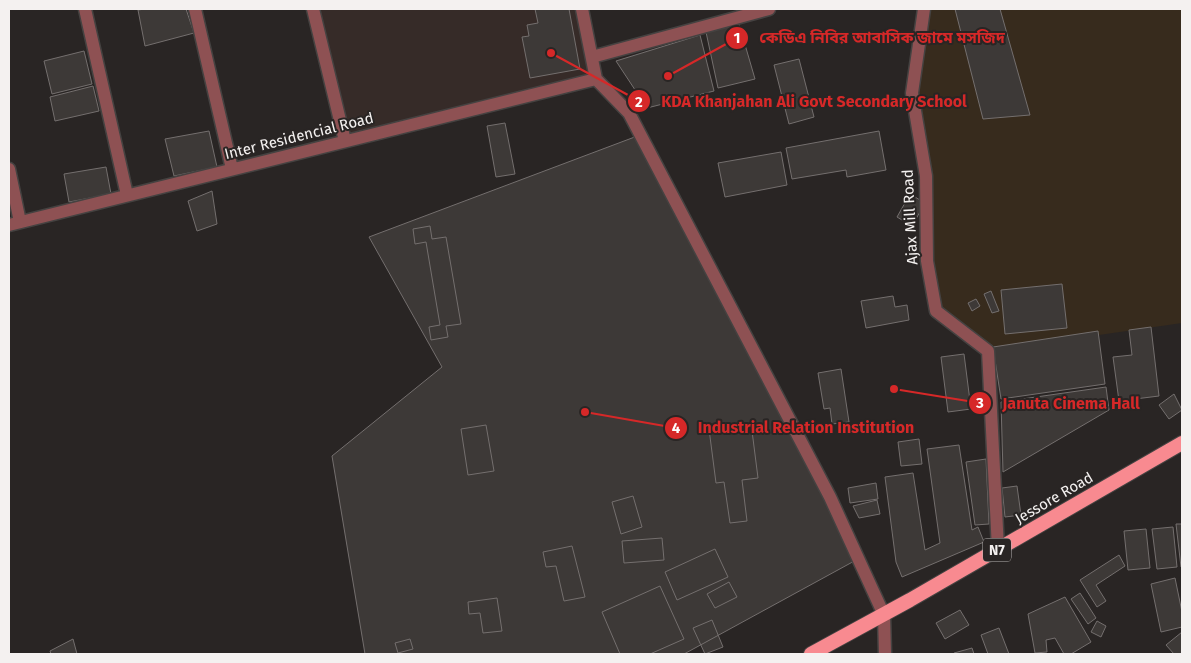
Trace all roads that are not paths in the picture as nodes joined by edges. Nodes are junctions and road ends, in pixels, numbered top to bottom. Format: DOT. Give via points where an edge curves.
graph roads {
  1 [pos="85,9"];
  2 [pos="195,9"];
  3 [pos="313,9"];
  4 [pos="582,9"];
  5 [pos="769,9"];
  6 [pos="924,9"];
  7 [pos="592,57"];
  8 [pos="596,79"];
  9 [pos="345,141"];
  10 [pos="9,169"];
  11 [pos="232,169"];
  12 [pos="127,196"];
  13 [pos="14,223"];
  14 [pos="1182,443"];
  15 [pos="998,550"];
  16 [pos="884,615"];
  17 [pos="811,654"];
  18 [pos="885,654"];
  1 -- 12 [label="street"];
  2 -- 11 [label="street"];
  3 -- 9 [label="street"];
  4 -- 7 [label="street"];
  5 -- 7 [label="street"];
  6 -- 15 [label="street, Ajax Mill Road" via="912,93 926,176 927,261 936,311 988,351"];
  7 -- 8 [label="street"];
  8 -- 9 [label="street, Inter Residencial Road"];
  8 -- 16 [label="street" via="628,113 830,497"];
  9 -- 11 [label="street, Inter Residencial Road"];
  10 -- 13 [label="street"];
  11 -- 12 [label="street, Inter Residencial Road"];
  12 -- 13 [label="street, Inter Residencial Road"];
  14 -- 15 [label="highway, Jessore Road / N7"];
  15 -- 16 [label="highway, Jessore Road / N7"];
  16 -- 17 [label="highway, Jessore Road / N7"];
  16 -- 18 [label="street"];
}
